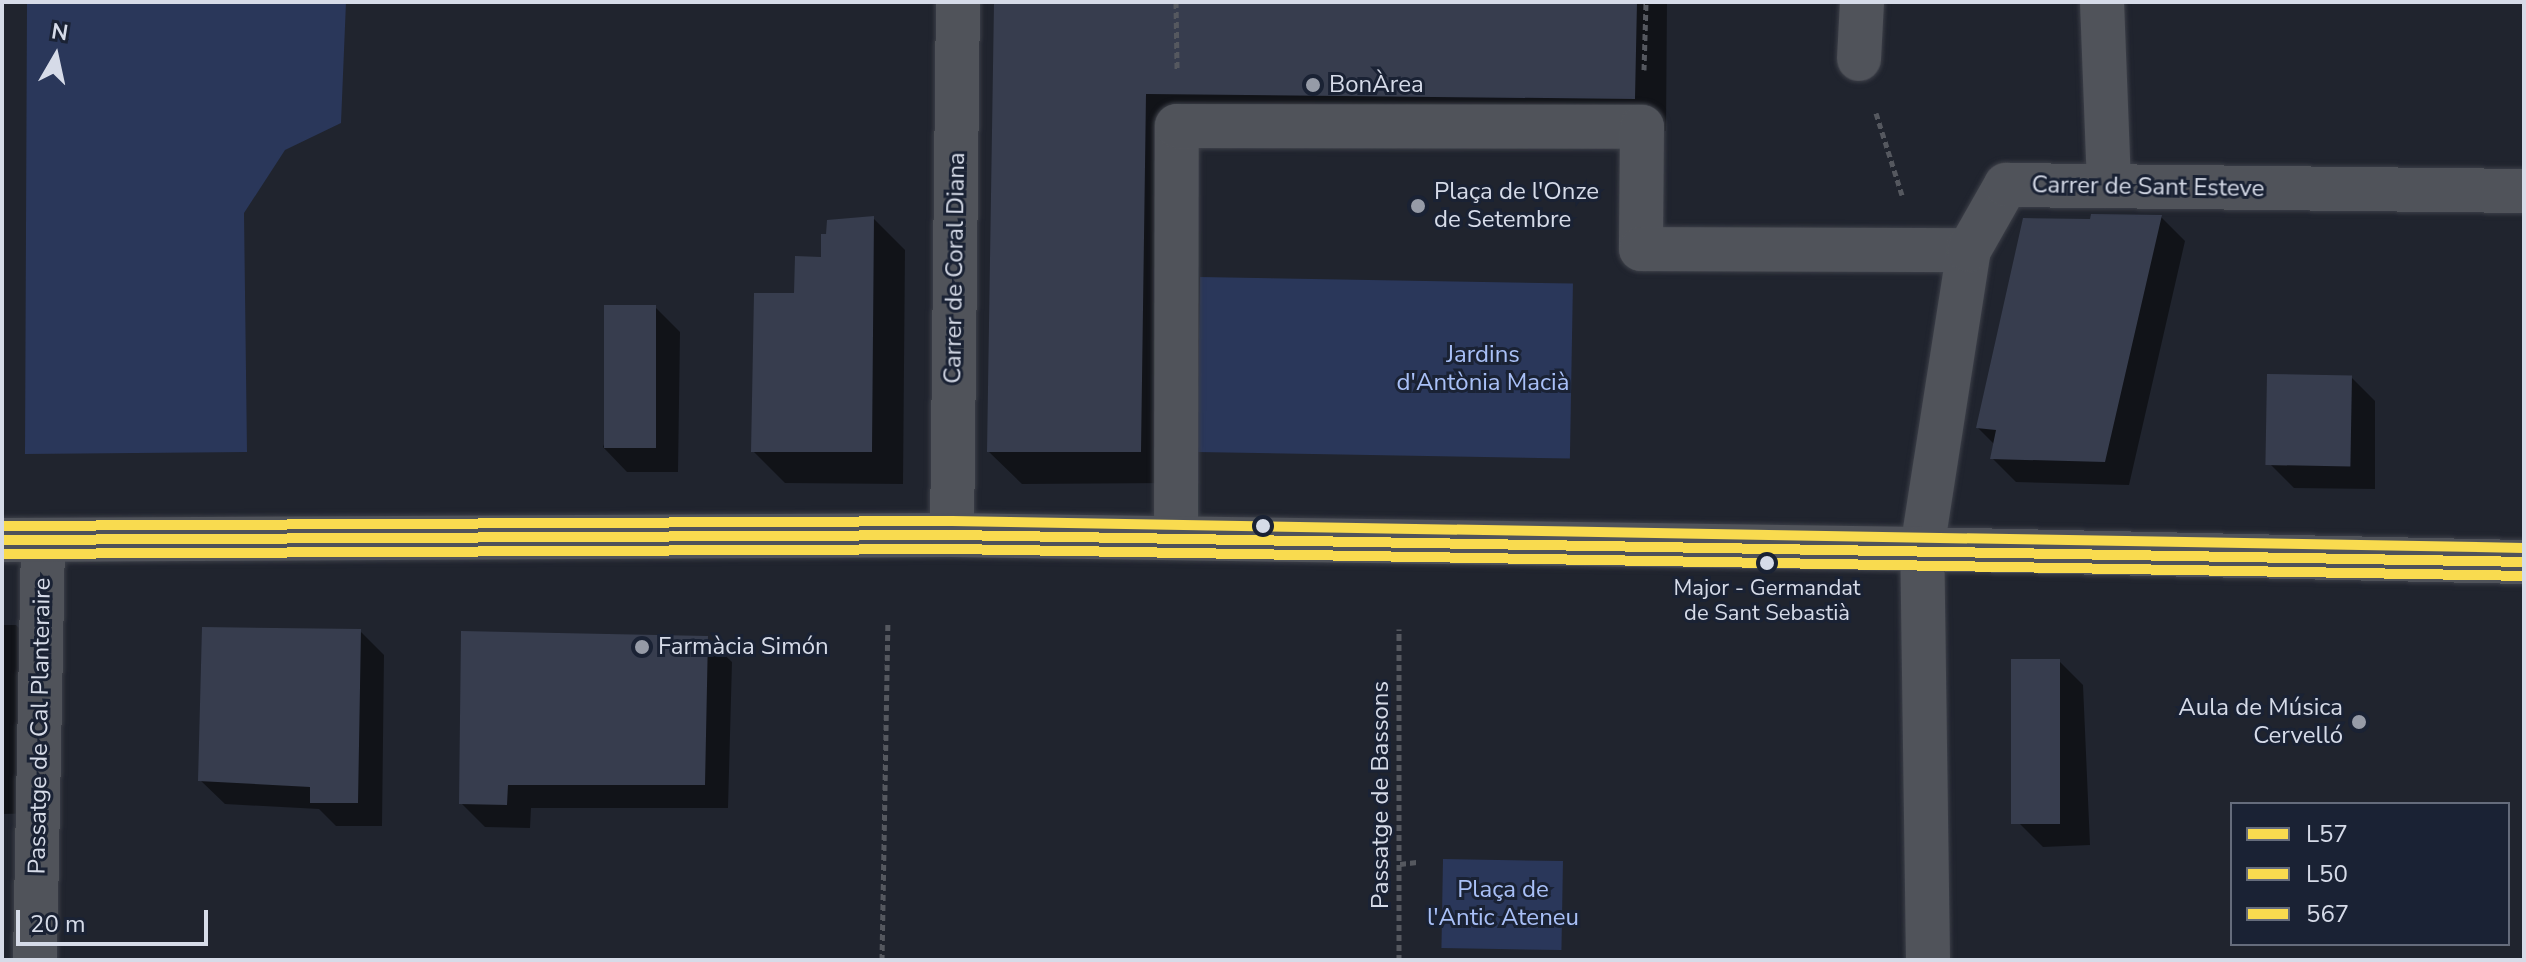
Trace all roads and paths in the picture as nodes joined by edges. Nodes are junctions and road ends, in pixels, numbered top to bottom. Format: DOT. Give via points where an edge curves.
graph roads {
  1 [pos="958,2"];
  2 [pos="1176,2"];
  3 [pos="1646,2"];
  4 [pos="1862,2"];
  5 [pos="2102,2"];
  6 [pos="1859,59"];
  7 [pos="1177,126"];
  8 [pos="1642,127"];
  9 [pos="2109,186"];
  10 [pos="2524,191"];
  11 [pos="1919,249"];
  12 [pos="1969,250"];
  13 [pos="952,535"];
  14 [pos="1176,538"];
  15 [pos="23,540"];
  16 [pos="1922,549"];
  17 [pos="2524,562"];
  18 [pos="888,622"];
  19 [pos="1399,629"];
  20 [pos="1417,862"];
  21 [pos="1400,864"];
  22 [pos="35,960"];
  23 [pos="882,960"];
  24 [pos="1399,960"];
  25 [pos="1928,960"];
  1 -- 13 [label="street, Carrer de Coral Diana"];
  2 -- 7 [label="path"];
  3 -- 8 [label="path"];
  4 -- 6 [label="street"];
  5 -- 9 [label="street"];
  6 -- 11 [label="path"];
  7 -- 8 [label="street"];
  7 -- 14 [label="street"];
  8 -- 11 [label="street" via="1641,249"];
  9 -- 10 [label="street, Carrer de Sant Esteve"];
  9 -- 12 [label="street, Carrer de Sant Esteve" via="2006,185"];
  11 -- 12 [label="street"];
  12 -- 16 [label="street, Carrer de Sant Esteve"];
  13 -- 14 [label="street"];
  13 -- 15 [label="street"];
  14 -- 16 [label="street"];
  15 -- 22 [label="street, Passatge de Cal Planteraire"];
  16 -- 17 [label="street"];
  16 -- 25 [label="street, Carrer de Sant Esteve"];
  18 -- 23 [label="path"];
  19 -- 21 [label="path, Passatge de Bassons"];
  20 -- 21 [label="path"];
  21 -- 24 [label="path, Passatge de Bassons"];
}
